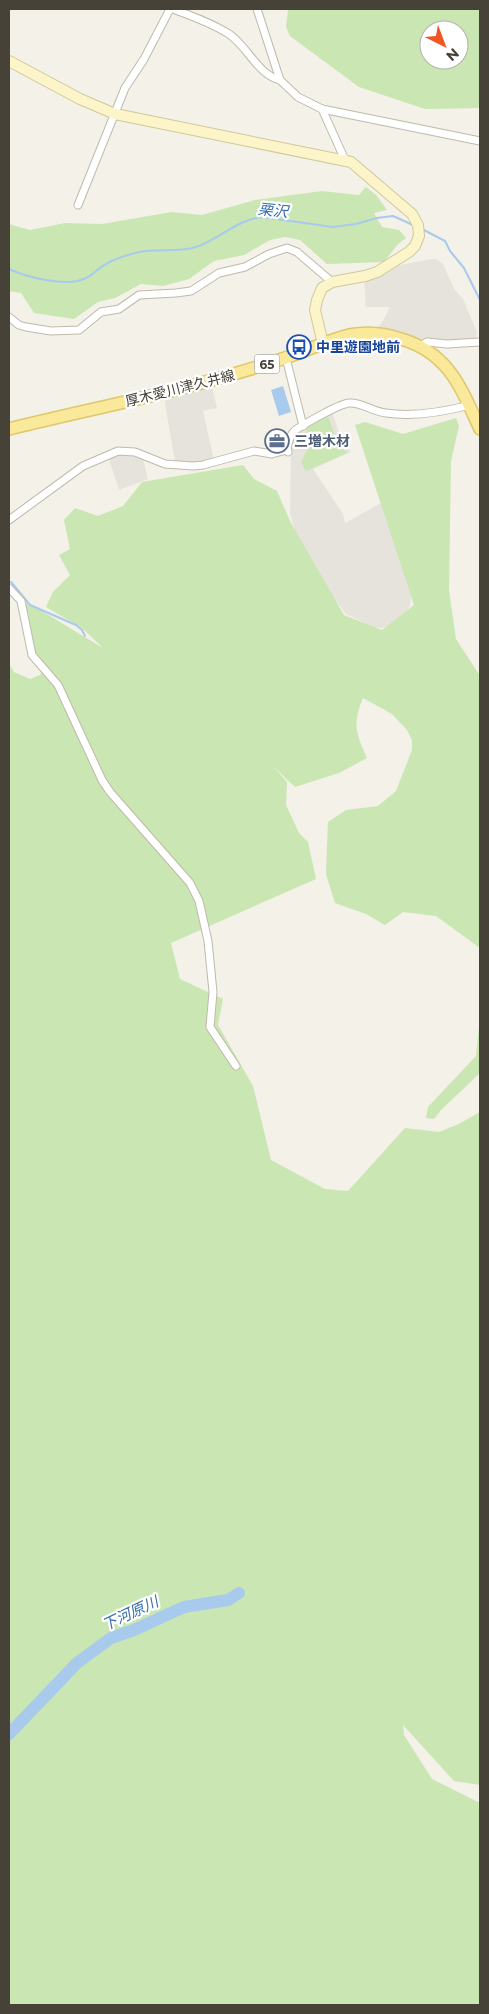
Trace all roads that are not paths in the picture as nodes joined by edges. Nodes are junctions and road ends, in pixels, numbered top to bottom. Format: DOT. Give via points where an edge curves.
graph roads {
  1 [pos="172,9"];
  2 [pos="257,9"];
  3 [pos="9,61"];
  4 [pos="280,80"];
  5 [pos="322,109"];
  6 [pos="115,114"];
  7 [pos="480,142"];
  8 [pos="345,160"];
  9 [pos="78,205"];
  10 [pos="332,282"];
  11 [pos="9,317"];
  12 [pos="480,342"];
  13 [pos="323,344"];
  14 [pos="421,346"];
  15 [pos="286,358"];
  16 [pos="470,405"];
  17 [pos="303,426"];
  18 [pos="9,429"];
  19 [pos="480,429"];
  20 [pos="9,520"];
  21 [pos="9,588"];
  22 [pos="236,1066"];
  1 -- 4 [label="street" via="228,34 269,76"];
  1 -- 6 [label="street" via="125,88"];
  2 -- 4 [label="street"];
  3 -- 6 [label="street"];
  4 -- 5 [label="street" via="298,97"];
  5 -- 7 [label="street"];
  5 -- 8 [label="street"];
  6 -- 8 [label="street"];
  6 -- 9 [label="street"];
  8 -- 10 [label="street" via="356,165 408,210 419,227 419,236 415,246 382,270"];
  10 -- 11 [label="street" via="297,252 287,248 245,267 214,275 191,291 139,295 119,309 101,312 78,330 51,331 26,327"];
  10 -- 13 [label="street" via="322,288 316,305"];
  12 -- 14 [label="street" via="427,342"];
  13 -- 14 [label="main road, 厚木愛川津久井線 / 65" via="349,335 372,334 394,336"];
  13 -- 15 [label="main road, 厚木愛川津久井線 / 65"];
  14 -- 16 [label="main road, 厚木愛川津久井線 / 65" via="448,368"];
  15 -- 17 [label="street"];
  15 -- 18 [label="main road, 厚木愛川津久井線 / 65" via="188,387"];
  16 -- 17 [label="street" via="440,411 392,414 348,404"];
  16 -- 19 [label="main road, 厚木愛川津久井線 / 65"];
  17 -- 20 [label="street" via="295,429 287,451 272,454 254,451 193,466 165,464 135,452 118,451 83,466"];
  21 -- 22 [label="street" via="21,601 32,655 58,685 102,780 195,893 208,941 213,992 210,1027"];
}
